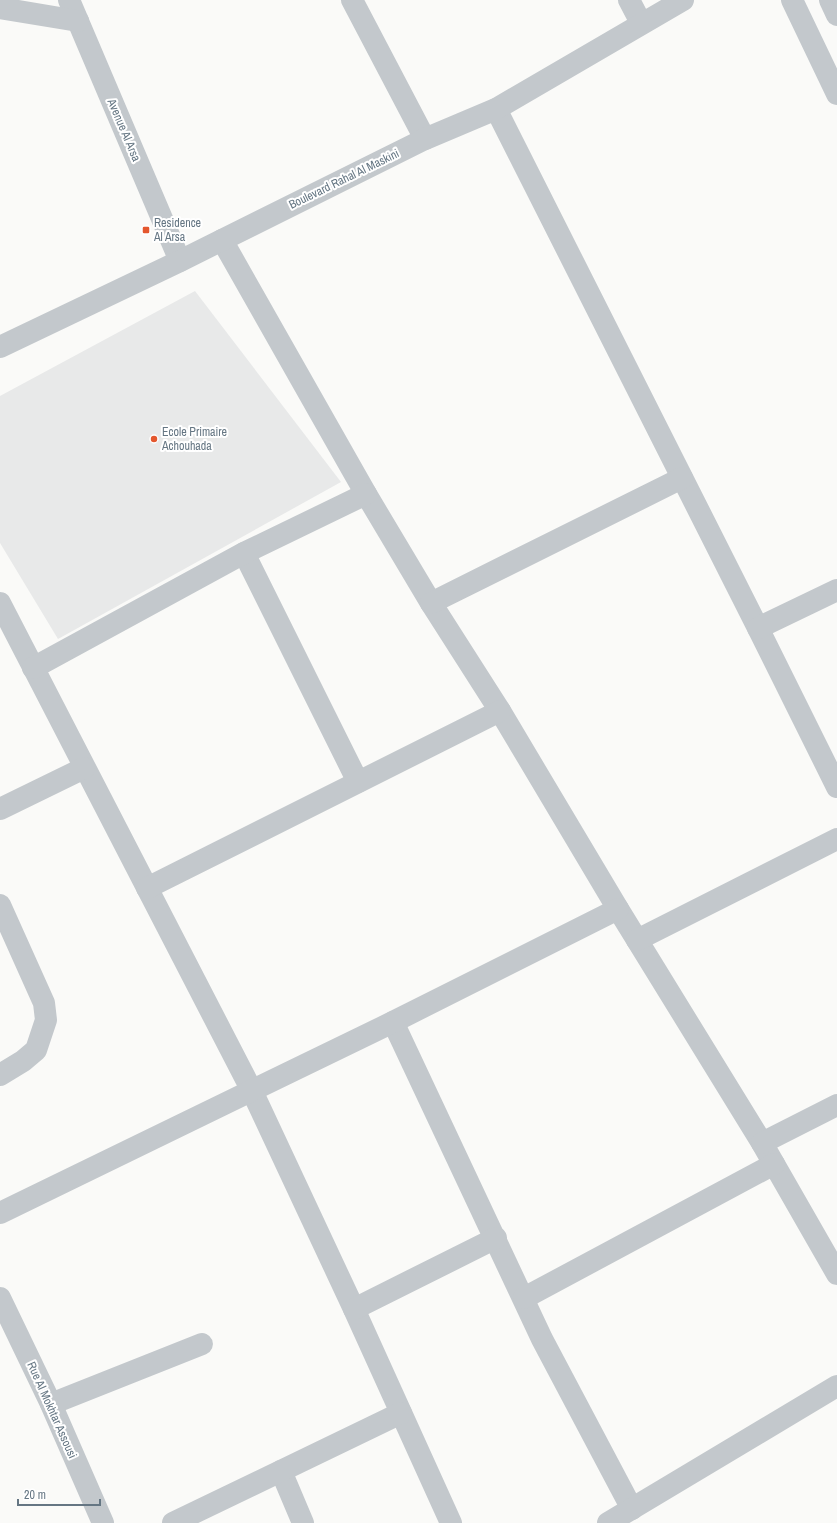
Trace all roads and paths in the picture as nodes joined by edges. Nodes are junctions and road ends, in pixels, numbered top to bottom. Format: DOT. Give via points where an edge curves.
graph roads {
  1 [pos="70,0"];
  2 [pos="352,0"];
  3 [pos="629,0"];
  4 [pos="683,0"];
  5 [pos="792,0"];
  6 [pos="830,0"];
  7 [pos="0,8"];
  8 [pos="837,15"];
  9 [pos="78,21"];
  10 [pos="641,23"];
  11 [pos="837,94"];
  12 [pos="496,108"];
  13 [pos="425,139"];
  14 [pos="222,240"];
  15 [pos="180,260"];
  16 [pos="0,347"];
  17 [pos="682,478"];
  18 [pos="366,494"];
  19 [pos="244,553"];
  20 [pos="837,590"];
  21 [pos="0,603"];
  22 [pos="431,603"];
  23 [pos="758,628"];
  24 [pos="33,668"];
  25 [pos="500,711"];
  26 [pos="84,768"];
  27 [pos="358,782"];
  28 [pos="837,787"];
  29 [pos="0,809"];
  30 [pos="837,839"];
  31 [pos="147,888"];
  32 [pos="0,905"];
  33 [pos="618,909"];
  34 [pos="637,940"];
  35 [pos="393,1022"];
  36 [pos="0,1075"];
  37 [pos="252,1091"];
  38 [pos="837,1105"];
  39 [pos="762,1143"];
  40 [pos="774,1164"];
  41 [pos="0,1213"];
  42 [pos="496,1238"];
  43 [pos="837,1274"];
  44 [pos="0,1298"];
  45 [pos="524,1298"];
  46 [pos="354,1309"];
  47 [pos="202,1344"];
  48 [pos="837,1386"];
  49 [pos="51,1404"];
  50 [pos="401,1413"];
  51 [pos="281,1471"];
  52 [pos="632,1509"];
  53 [pos="103,1523"];
  54 [pos="173,1523"];
  55 [pos="303,1523"];
  56 [pos="451,1523"];
  57 [pos="608,1523"];
  1 -- 9 [label="street, Avenue Al Arsa"];
  2 -- 13 [label="street"];
  3 -- 10 [label="street"];
  4 -- 10 [label="street, Boulevard Rahal Al Maskini"];
  5 -- 11 [label="street"];
  6 -- 8 [label="street"];
  7 -- 9 [label="street"];
  9 -- 15 [label="street, Avenue Al Arsa"];
  10 -- 12 [label="street, Boulevard Rahal Al Maskini"];
  12 -- 13 [label="street, Boulevard Rahal Al Maskini"];
  12 -- 17 [label="street"];
  13 -- 14 [label="street, Boulevard Rahal Al Maskini"];
  14 -- 15 [label="street, Boulevard Rahal Al Maskini"];
  14 -- 18 [label="street"];
  15 -- 16 [label="street, Boulevard Rahal Al Maskini"];
  17 -- 22 [label="street"];
  17 -- 23 [label="street"];
  18 -- 19 [label="street"];
  18 -- 22 [label="street"];
  19 -- 24 [label="street"];
  19 -- 27 [label="street"];
  20 -- 23 [label="street"];
  21 -- 24 [label="street"];
  22 -- 25 [label="street"];
  23 -- 28 [label="street"];
  24 -- 26 [label="street"];
  25 -- 27 [label="street"];
  25 -- 33 [label="street"];
  26 -- 29 [label="street"];
  26 -- 31 [label="street"];
  27 -- 31 [label="street"];
  30 -- 34 [label="street"];
  31 -- 37 [label="street"];
  32 -- 36 [label="street" via="44,1004 46,1020 36,1050"];
  33 -- 34 [label="street"];
  33 -- 35 [label="street"];
  34 -- 39 [label="street"];
  35 -- 37 [label="street"];
  35 -- 42 [label="street"];
  37 -- 41 [label="street"];
  37 -- 46 [label="street"];
  38 -- 39 [label="street"];
  39 -- 40 [label="street"];
  40 -- 43 [label="street"];
  40 -- 45 [label="street"];
  42 -- 45 [label="street"];
  42 -- 46 [label="street"];
  44 -- 49 [label="street, Rue Al Mokhtar Assousi"];
  45 -- 52 [label="street" via="542,1339"];
  46 -- 50 [label="street"];
  47 -- 49 [label="street"];
  48 -- 52 [label="street"];
  49 -- 53 [label="street, Rue Al Mokhtar Assousi"];
  50 -- 51 [label="street"];
  50 -- 56 [label="street"];
  51 -- 54 [label="street"];
  51 -- 55 [label="street"];
  52 -- 57 [label="street"];
}
